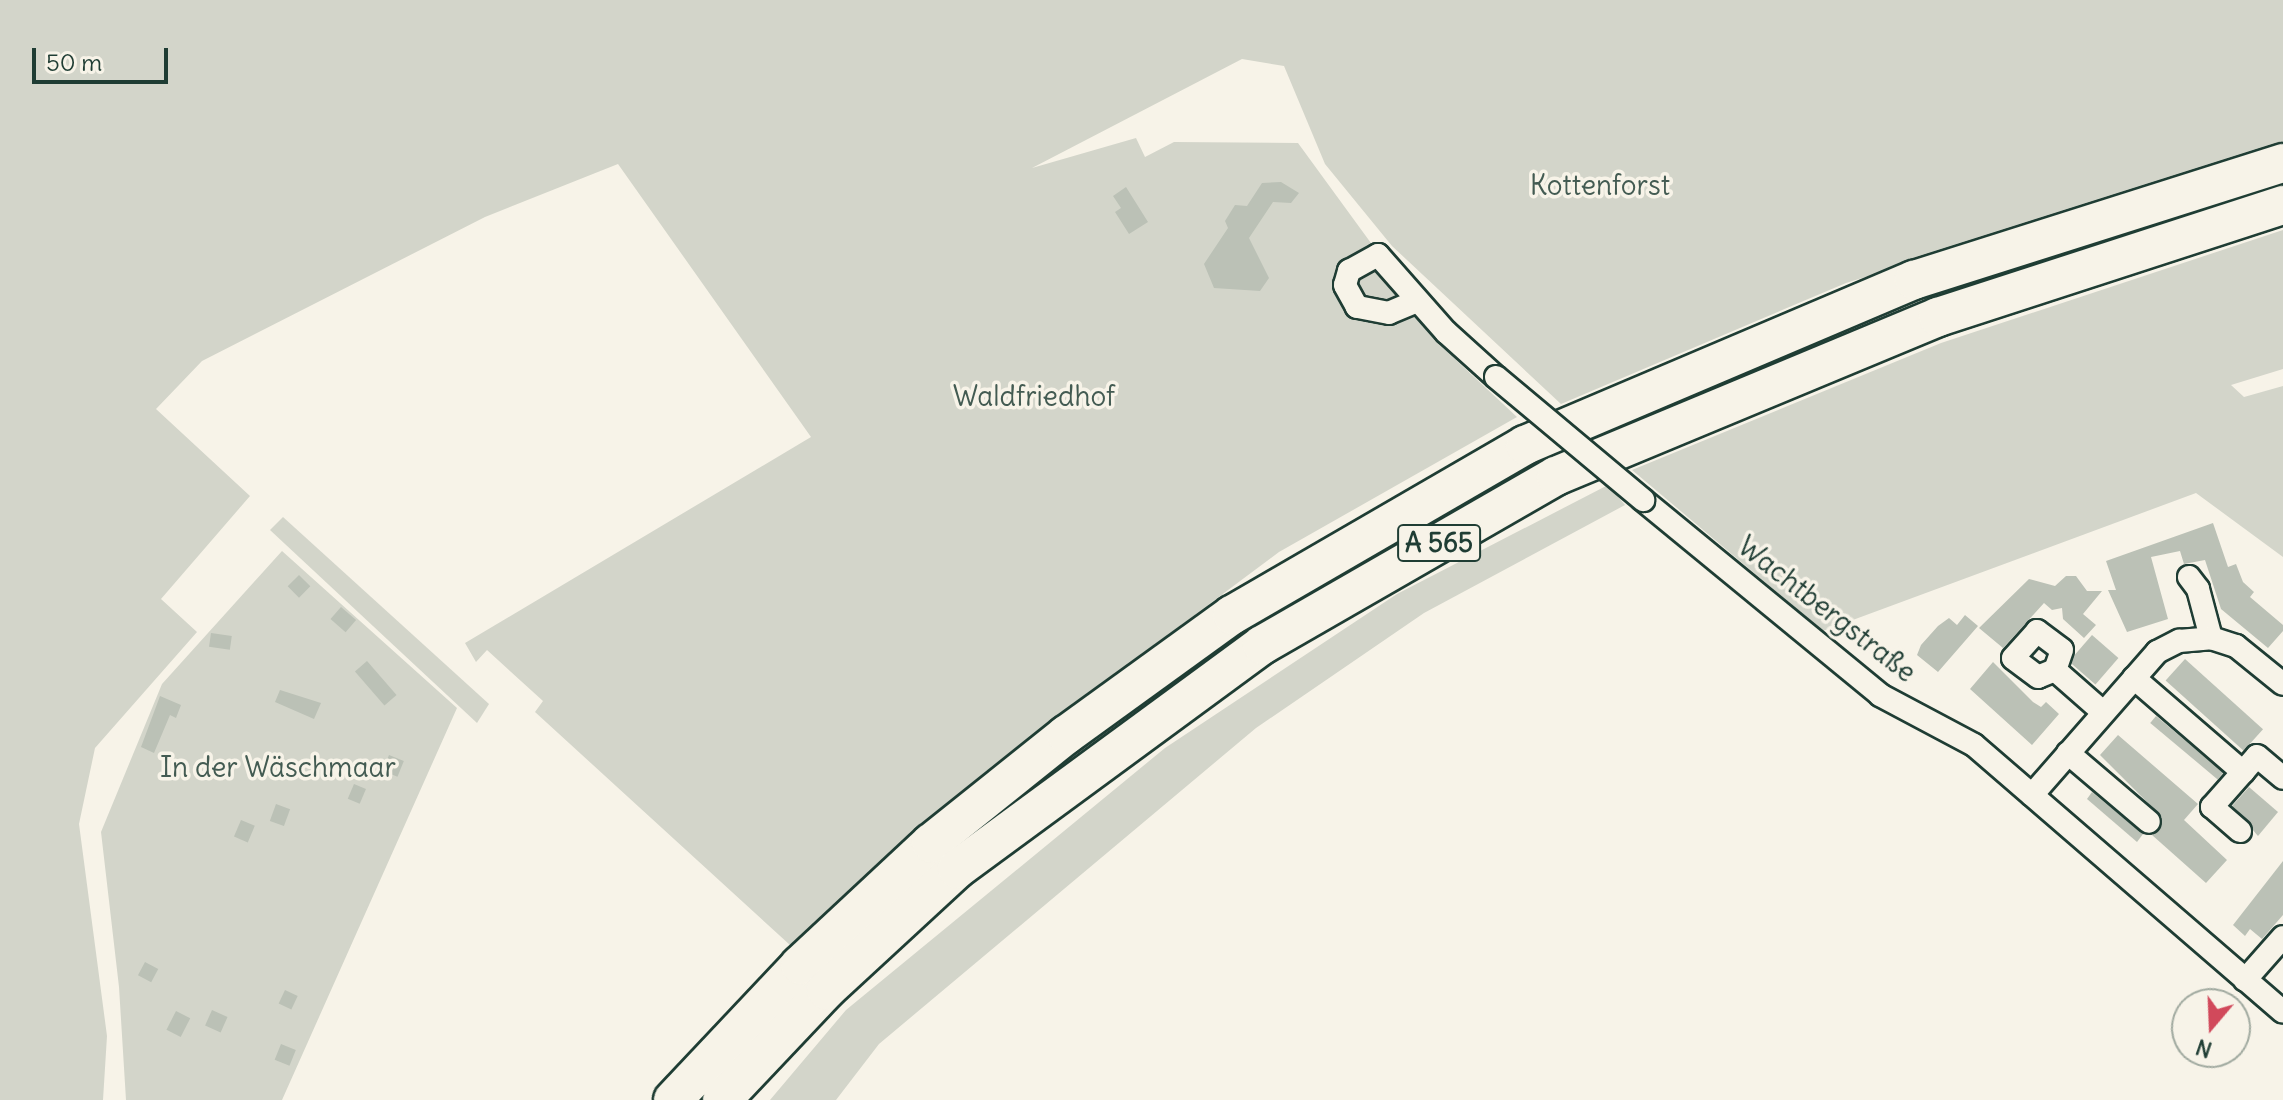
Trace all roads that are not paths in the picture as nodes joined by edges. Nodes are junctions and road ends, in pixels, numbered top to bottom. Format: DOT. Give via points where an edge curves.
graph roads {
  1 [pos="2283,163"];
  2 [pos="2283,205"];
  3 [pos="1417,301"];
  4 [pos="2189,577"];
  5 [pos="2211,638"];
  6 [pos="2055,670"];
  7 [pos="2134,678"];
  8 [pos="2283,684"];
  9 [pos="2103,712"];
  10 [pos="2068,753"];
  11 [pos="2243,772"];
  12 [pos="2283,778"];
  13 [pos="2032,795"];
  14 [pos="2149,822"];
  15 [pos="2240,831"];
  16 [pos="2283,937"];
  17 [pos="2245,980"];
  18 [pos="2283,1012"];
  19 [pos="673,1100"];
  20 [pos="722,1100"];
  1 -- 19 [label="highway, A 565" via="1914,280 1540,439 1232,615 1066,735 931,843 800,965"];
  2 -- 20 [label="highway, A 565" via="1923,323 1556,476 1369,583 1262,645 957,869 826,990"];
  3 -- 13 [label="street, Wachtbergstraße, bridge" via="1496,377 1880,695 1974,745"];
  4 -- 5 [label="street" via="2198,589"];
  5 -- 7 [label="street" via="2179,641 2157,652"];
  5 -- 8 [label="street" via="2236,646"];
  6 -- 9 [label="street"];
  7 -- 9 [label="street"];
  7 -- 11 [label="street"];
  9 -- 10 [label="street"];
  10 -- 13 [label="street"];
  10 -- 14 [label="street"];
  11 -- 12 [label="street" via="2257,756"];
  11 -- 15 [label="street" via="2212,807"];
  13 -- 17 [label="street, Wachtbergstraße"];
  16 -- 17 [label="street"];
  17 -- 18 [label="street, Wachtbergstraße"];
}
